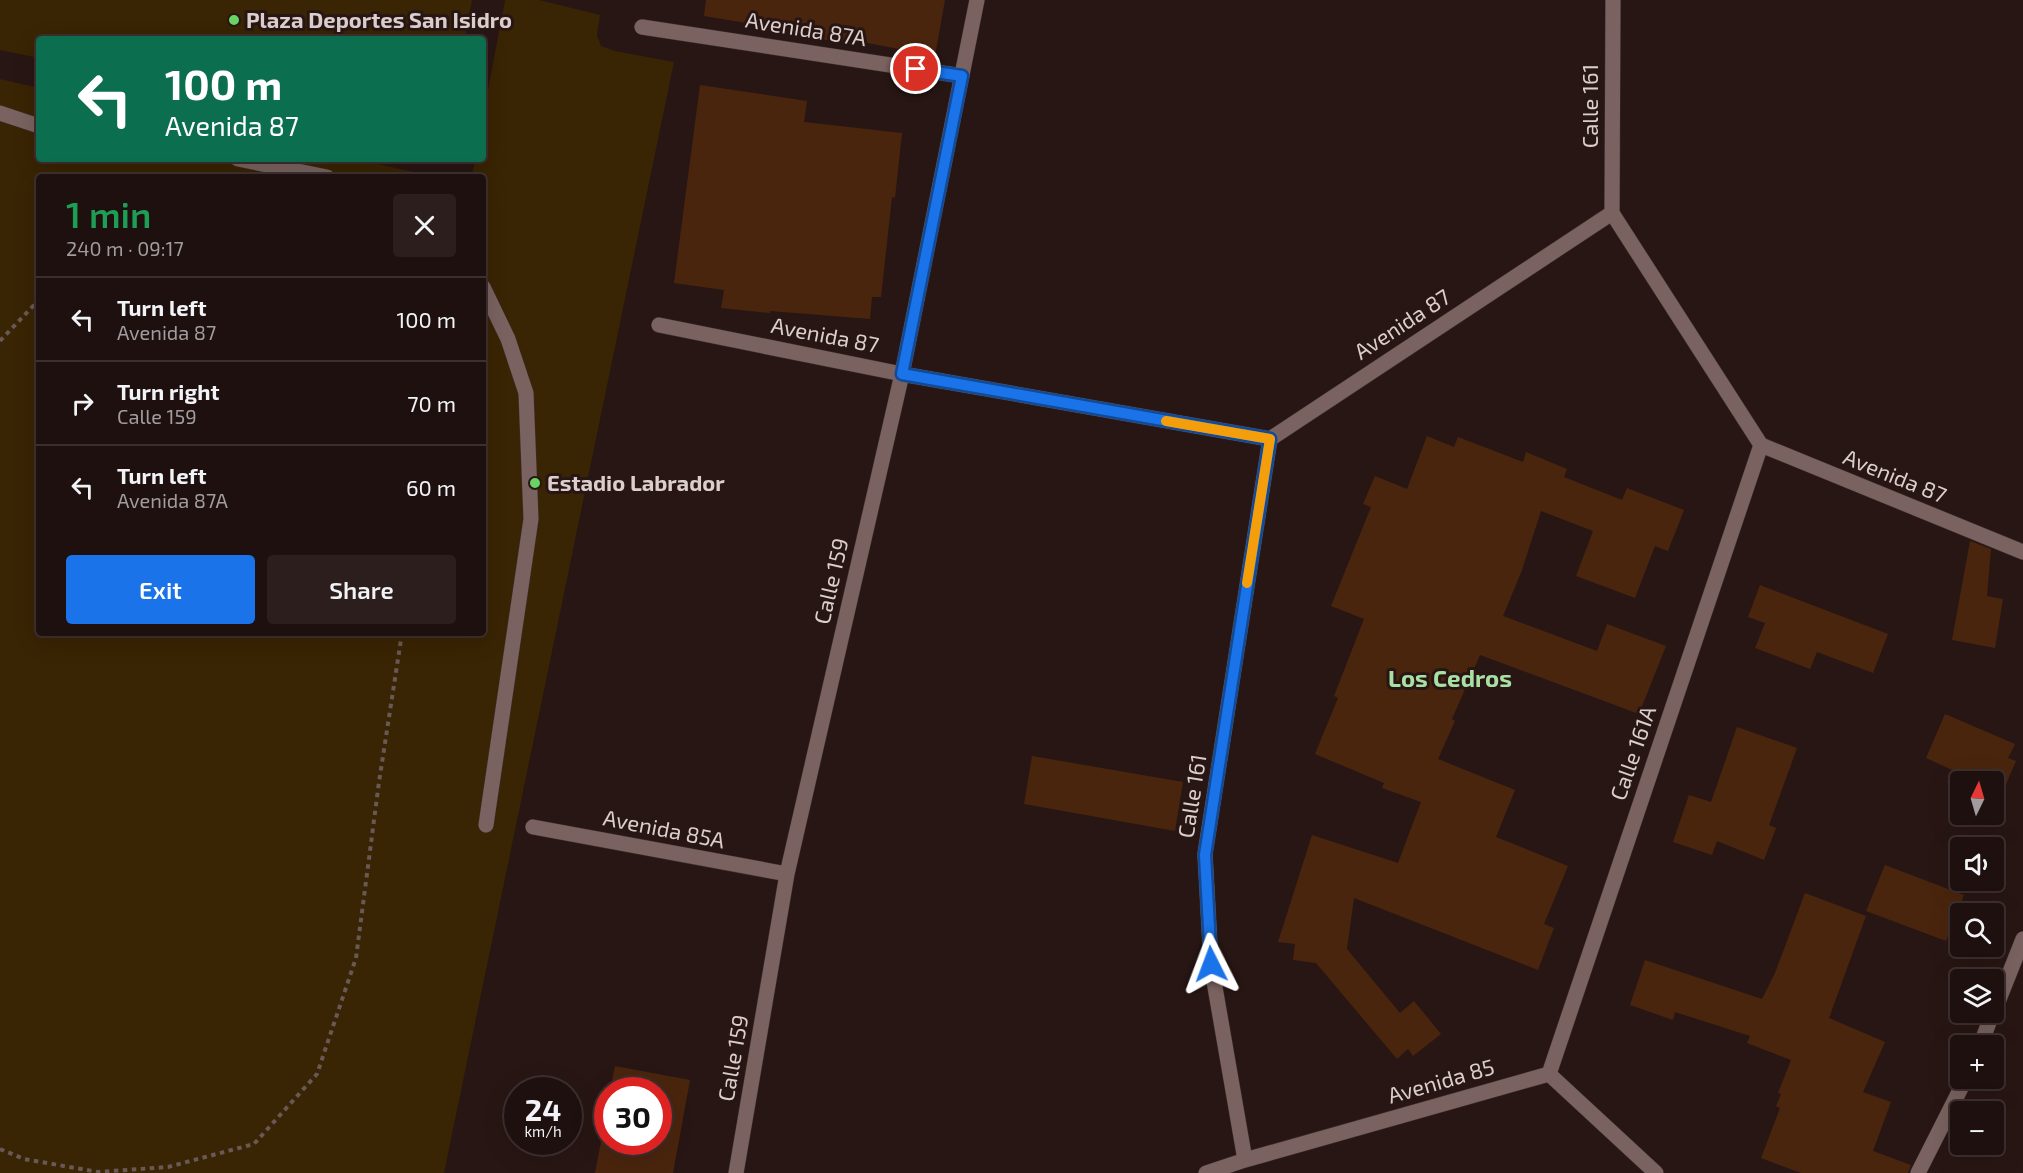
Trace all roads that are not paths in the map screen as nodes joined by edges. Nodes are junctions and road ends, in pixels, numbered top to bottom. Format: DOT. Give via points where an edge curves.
graph roads {
  1 [pos="977,0"];
  2 [pos="1613,0"];
  3 [pos="642,27"];
  4 [pos="962,76"];
  5 [pos="0,113"];
  6 [pos="36,125"];
  7 [pos="253,162"];
  8 [pos="312,174"];
  9 [pos="1612,213"];
  10 [pos="486,293"];
  11 [pos="659,325"];
  12 [pos="902,374"];
  13 [pos="1270,439"];
  14 [pos="1761,445"];
  15 [pos="2023,552"];
  16 [pos="486,825"];
  17 [pos="533,827"];
  18 [pos="787,874"];
  19 [pos="2023,939"];
  20 [pos="2004,985"];
  21 [pos="1549,1074"];
  22 [pos="1960,1089"];
  23 [pos="1245,1160"];
  24 [pos="736,1173"];
  25 [pos="1206,1173"];
  26 [pos="1656,1173"];
  27 [pos="1918,1173"];
  1 -- 4 [label="street, Calle 159"];
  2 -- 9 [label="street, Calle 161"];
  3 -- 4 [label="street, Avenida 87A"];
  4 -- 12 [label="street, Calle 159"];
  5 -- 6 [label="street"];
  7 -- 8 [label="street"];
  9 -- 13 [label="street, Avenida 87"];
  9 -- 14 [label="street"];
  10 -- 16 [label="street" via="508,339 526,393 531,519"];
  11 -- 12 [label="street, Avenida 87"];
  12 -- 13 [label="street, Avenida 87"];
  12 -- 18 [label="street, Calle 159"];
  13 -- 23 [label="street, Calle 161" via="1205,855 1211,964"];
  14 -- 15 [label="street, Avenida 87"];
  14 -- 21 [label="street, Calle 161A"];
  17 -- 18 [label="street, Avenida 85A"];
  18 -- 24 [label="street, Calle 159"];
  19 -- 20 [label="street"];
  21 -- 23 [label="street, Avenida 85"];
  21 -- 26 [label="street"];
  22 -- 27 [label="street"];
  23 -- 25 [label="street, Avenida 85"];
}
